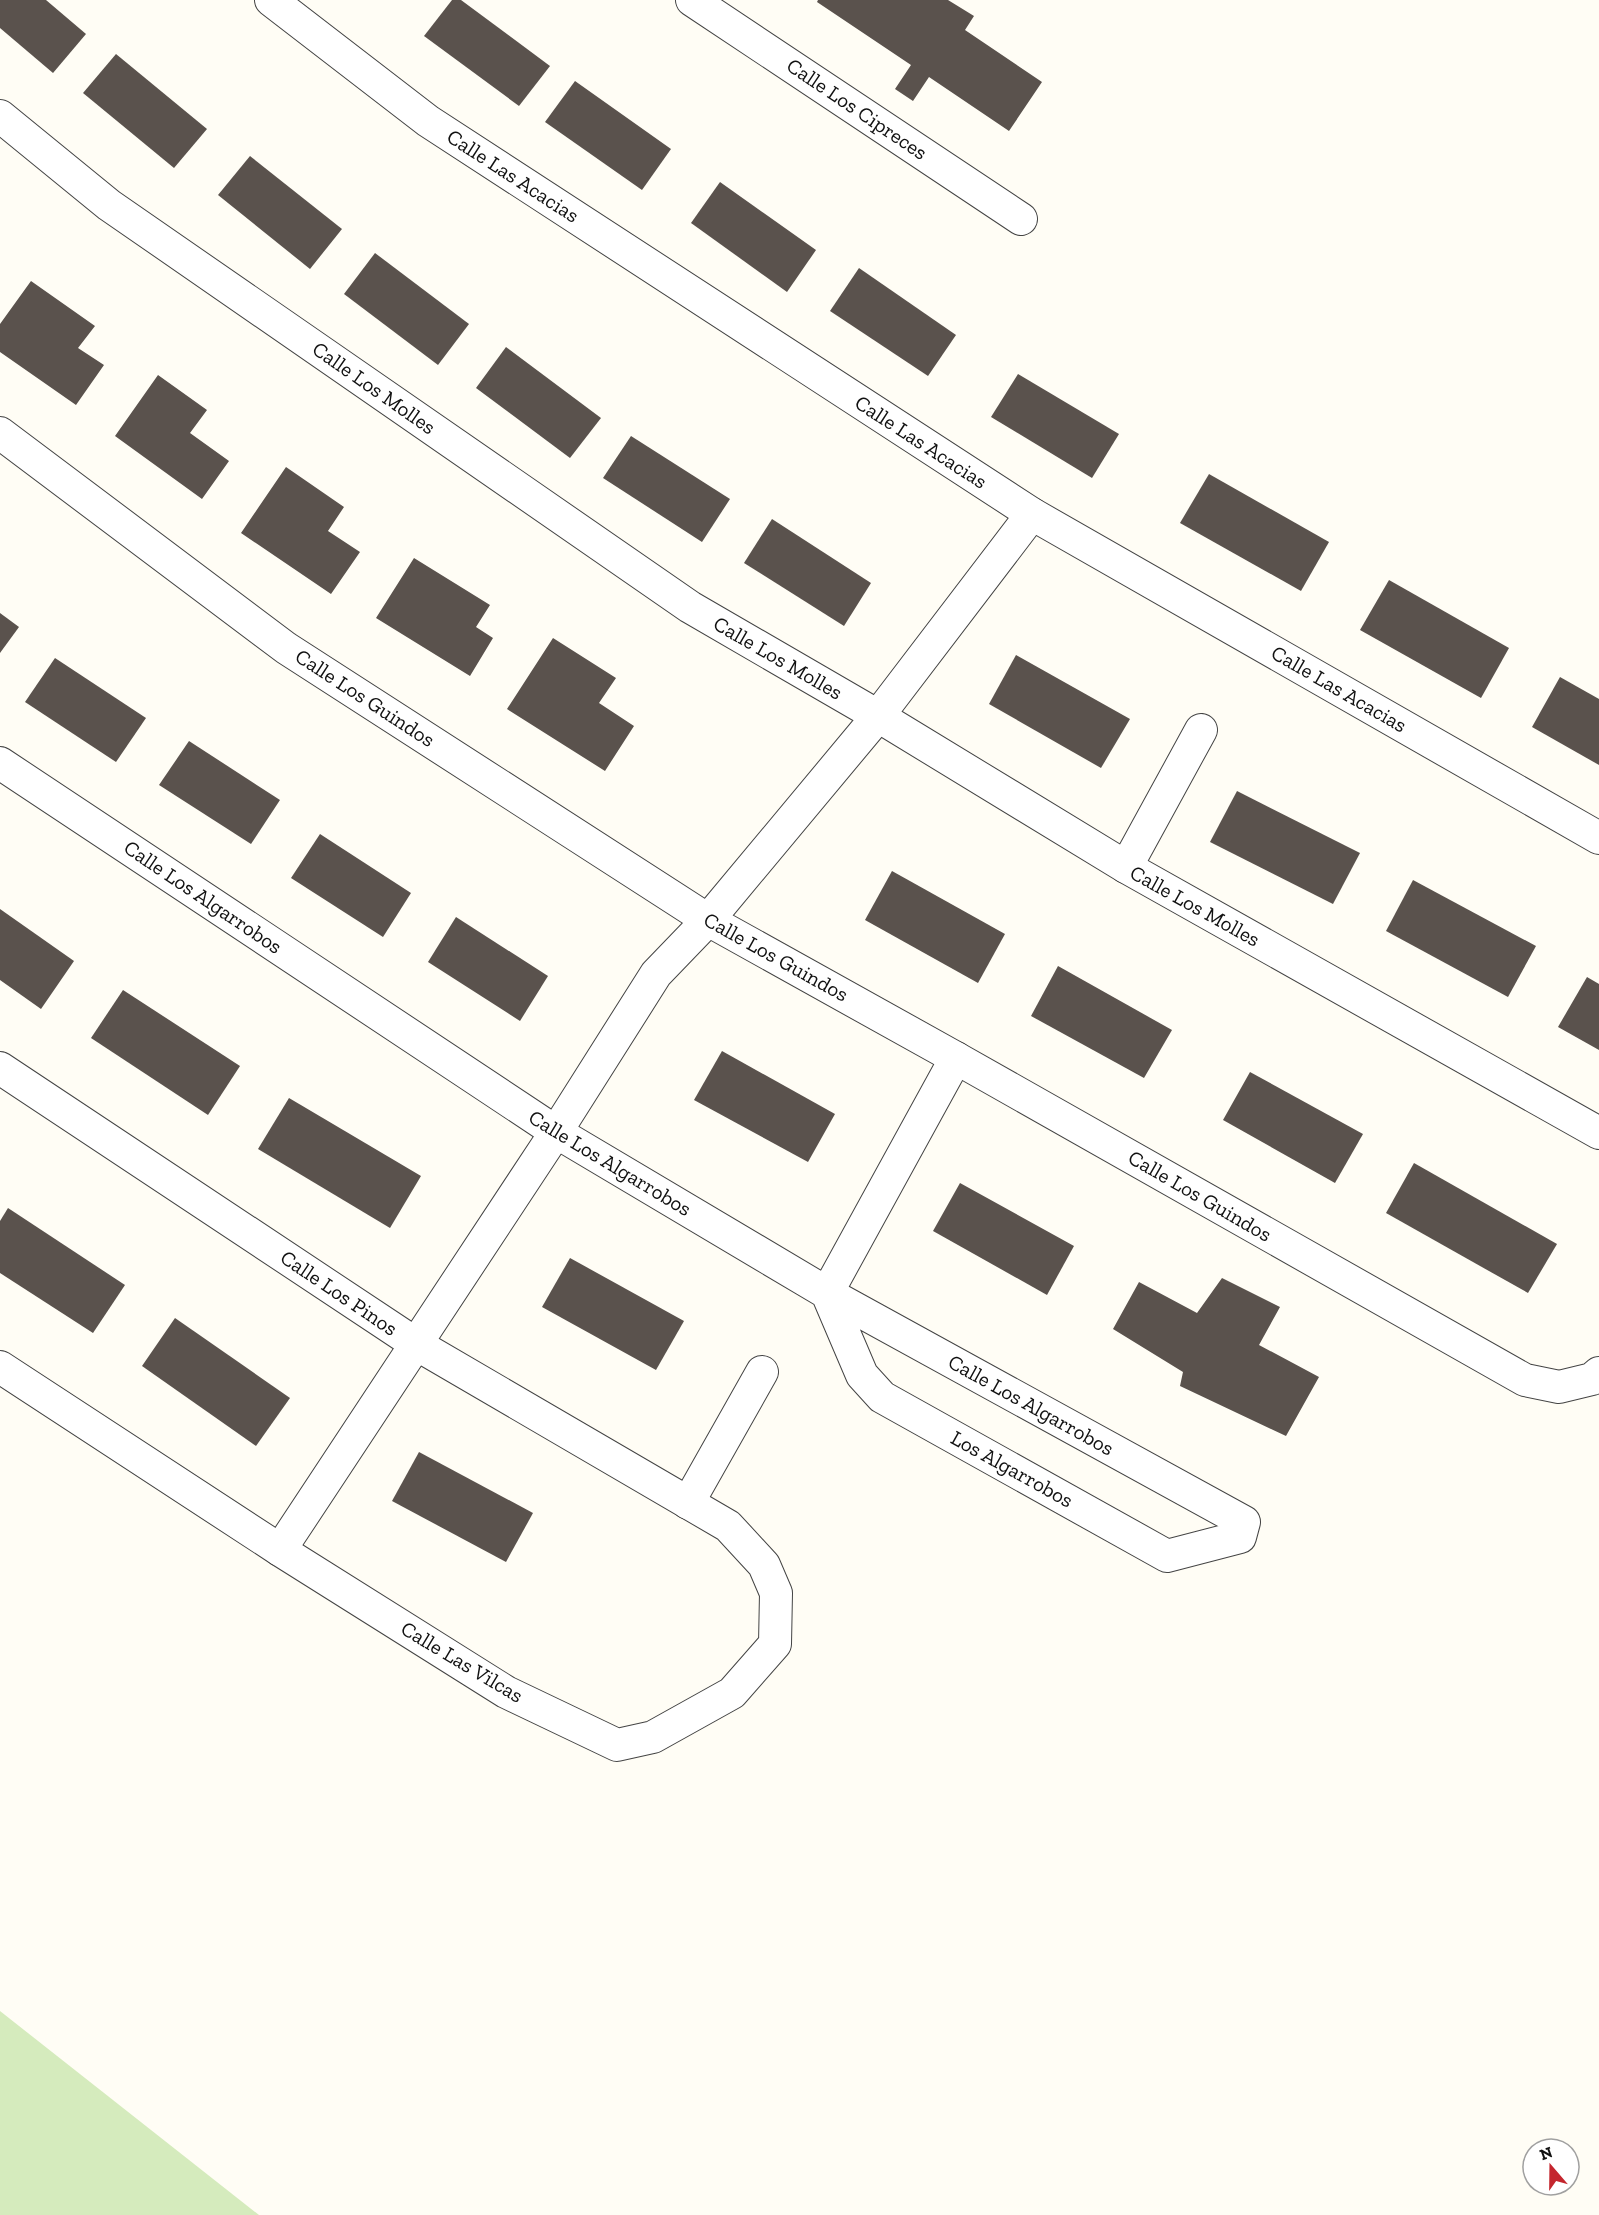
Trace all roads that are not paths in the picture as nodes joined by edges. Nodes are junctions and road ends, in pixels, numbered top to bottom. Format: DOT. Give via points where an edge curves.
graph roads {
  1 [pos="271,0"];
  2 [pos="692,0"];
  3 [pos="0,116"];
  4 [pos="1021,219"];
  5 [pos="0,433"];
  6 [pos="1032,514"];
  7 [pos="878,716"];
  8 [pos="1201,730"];
  9 [pos="0,763"];
  10 [pos="1599,838"];
  11 [pos="1126,867"];
  12 [pos="708,920"];
  13 [pos="956,1058"];
  14 [pos="0,1068"];
  15 [pos="556,1132"];
  16 [pos="1599,1133"];
  17 [pos="827,1293"];
  18 [pos="416,1344"];
  19 [pos="0,1367"];
  20 [pos="762,1372"];
  21 [pos="1599,1373"];
  22 [pos="688,1503"];
  23 [pos="1245,1522"];
  24 [pos="280,1550"];
  1 -- 6 [label="street, Calle Las Acacias" via="428,121"];
  2 -- 4 [label="street, Calle Los Cipreces"];
  3 -- 7 [label="street, Calle Los Molles" via="109,206 680,601"];
  5 -- 12 [label="street, Calle Los Guindos" via="286,648"];
  6 -- 7 [label="street"];
  6 -- 10 [label="street, Calle Las Acacias"];
  7 -- 11 [label="street, Calle Los Molles"];
  7 -- 12 [label="street"];
  8 -- 11 [label="street"];
  9 -- 15 [label="street, Calle Los Algarrobos"];
  11 -- 16 [label="street, Calle Los Molles"];
  12 -- 13 [label="street, Calle Los Guindos"];
  12 -- 15 [label="street" via="656,974"];
  13 -- 17 [label="street"];
  13 -- 21 [label="street, Calle Los Guindos" via="1525,1380 1559,1387 1592,1379"];
  14 -- 18 [label="street, Calle Los Pinos"];
  15 -- 17 [label="street, Calle Los Algarrobos"];
  15 -- 18 [label="street"];
  17 -- 23 [label="street, Calle Los Algarrobos"];
  17 -- 23 [label="street, Los Algarrobos" via="862,1375 882,1398 1167,1556 1240,1537"];
  18 -- 22 [label="street, Calle Los Pinos"];
  18 -- 24 [label="street"];
  19 -- 24 [label="street, Calle Las Vilcas"];
  20 -- 22 [label="street"];
  22 -- 24 [label="street, Calle Las Vilcas" via="728,1526 764,1565 776,1593 775,1644 732,1693 653,1737 617,1744 506,1692"];
}
